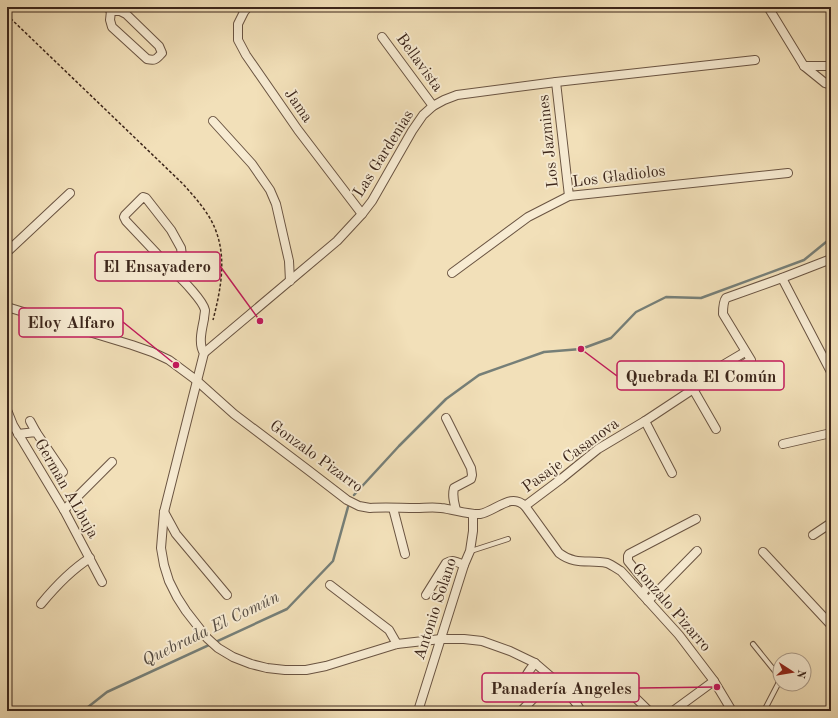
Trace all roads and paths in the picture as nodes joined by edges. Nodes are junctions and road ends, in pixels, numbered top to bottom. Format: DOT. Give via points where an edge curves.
graph roads {
  1 [pos="248,7"];
  2 [pos="768,7"];
  3 [pos="109,9"];
  4 [pos="7,15"];
  5 [pos="382,37"];
  6 [pos="755,60"];
  7 [pos="804,66"];
  8 [pos="831,66"];
  9 [pos="556,82"];
  10 [pos="831,85"];
  11 [pos="433,106"];
  12 [pos="213,121"];
  13 [pos="788,173"];
  14 [pos="70,193"];
  15 [pos="569,196"];
  16 [pos="362,214"];
  17 [pos="7,252"];
  18 [pos="831,258"];
  19 [pos="452,273"];
  20 [pos="176,274"];
  21 [pos="782,278"];
  22 [pos="290,280"];
  23 [pos="7,307"];
  24 [pos="211,325"];
  25 [pos="745,352"];
  26 [pos="204,353"];
  27 [pos="831,372"];
  28 [pos="716,376"];
  29 [pos="196,380"];
  30 [pos="693,389"];
  31 [pos="7,410"];
  32 [pos="446,418"];
  33 [pos="30,421"];
  34 [pos="645,421"];
  35 [pos="10,427"];
  36 [pos="716,429"];
  37 [pos="36,432"];
  38 [pos="831,433"];
  39 [pos="18,434"];
  40 [pos="783,444"];
  41 [pos="112,462"];
  42 [pos="63,472"];
  43 [pos="672,472"];
  44 [pos="525,506"];
  45 [pos="393,508"];
  46 [pos="64,510"];
  47 [pos="456,510"];
  48 [pos="164,512"];
  49 [pos="473,514"];
  50 [pos="696,518"];
  51 [pos="831,523"];
  52 [pos="813,535"];
  53 [pos="508,539"];
  54 [pos="470,551"];
  55 [pos="697,551"];
  56 [pos="763,552"];
  57 [pos="405,554"];
  58 [pos="90,558"];
  59 [pos="464,565"];
  60 [pos="102,582"];
  61 [pos="330,585"];
  62 [pos="642,594"];
  63 [pos="227,595"];
  64 [pos="426,595"];
  65 [pos="648,601"];
  66 [pos="41,604"];
  67 [pos="831,624"];
  68 [pos="441,639"];
  69 [pos="397,644"];
  70 [pos="753,644"];
  71 [pos="535,663"];
  72 [pos="615,678"];
  73 [pos="714,681"];
  74 [pos="548,684"];
  75 [pos="534,697"];
  76 [pos="418,711"];
  77 [pos="520,711"];
  78 [pos="582,711"];
  79 [pos="649,711"];
  80 [pos="673,711"];
  81 [pos="732,711"];
  82 [pos="764,711"];
  1 -- 16 [label="street, Jama" via="238,24 238,40 246,55 298,130"];
  2 -- 7 [label="street"];
  3 -- 3 [label="street" via="112,27 147,59 156,60 162,53 160,46 126,14"];
  4 -- 24 [label="path" via="183,184 209,216 221,247 223,264"];
  5 -- 11 [label="street, Bellavista"];
  6 -- 9 [label="street, Las Gardenias"];
  7 -- 8 [label="street"];
  7 -- 10 [label="street"];
  9 -- 11 [label="street, Las Gardenias" via="457,95"];
  9 -- 15 [label="street, Los Jazmines"];
  11 -- 16 [label="street, Las Gardenias" via="412,131"];
  12 -- 22 [label="street" via="252,164 270,190 276,204 289,261"];
  13 -- 15 [label="street, Los Gladiolos"];
  14 -- 17 [label="street"];
  15 -- 19 [label="street, Los Gladiolos" via="528,217"];
  16 -- 22 [label="street, Las Gardenias" via="337,241"];
  18 -- 21 [label="street"];
  20 -- 20 [label="street" via="181,270 183,263 181,248 171,230 143,197 124,217"];
  20 -- 26 [label="street" via="202,302 205,310 201,341"];
  21 -- 25 [label="street" via="724,300 723,314"];
  21 -- 27 [label="street"];
  22 -- 26 [label="street, Las Gardenias"];
  23 -- 29 [label="street, Gonzalo Pizarro" via="152,352 169,360"];
  25 -- 28 [label="street" via="723,365"];
  25 -- 28 [label="street" via="751,360 728,374"];
  26 -- 29 [label="street"];
  28 -- 30 [label="street, Pasaje Casanova"];
  29 -- 45 [label="street, Gonzalo Pizarro" via="234,414 347,500 370,508"];
  29 -- 48 [label="street"];
  30 -- 34 [label="street, Pasaje Casanova"];
  30 -- 36 [label="street"];
  31 -- 35 [label="street, German ALbuja"];
  32 -- 47 [label="street" via="472,475 471,479 454,488"];
  33 -- 37 [label="street"];
  34 -- 43 [label="street"];
  34 -- 44 [label="street, Pasaje Casanova" via="598,449"];
  35 -- 39 [label="street, German ALbuja"];
  37 -- 39 [label="street"];
  37 -- 42 [label="street"];
  38 -- 40 [label="street"];
  39 -- 46 [label="street, German ALbuja"];
  41 -- 46 [label="street"];
  44 -- 49 [label="street, Gonzalo Pizarro" via="512,501 486,512"];
  44 -- 62 [label="street, Gonzalo Pizarro" via="564,558 613,565"];
  45 -- 47 [label="street, Gonzalo Pizarro"];
  45 -- 57 [label="street"];
  46 -- 58 [label="street, German ALbuja"];
  47 -- 49 [label="street, Gonzalo Pizarro"];
  48 -- 63 [label="street" via="176,534"];
  48 -- 69 [label="street" via="162,554 169,581 189,616 207,638 233,657 267,668 306,670"];
  49 -- 54 [label="street, Antonio Solano"];
  50 -- 62 [label="street" via="629,554 628,560 646,583 647,587"];
  51 -- 52 [label="street"];
  53 -- 54 [label="lane"];
  54 -- 59 [label="street, Antonio Solano"];
  55 -- 65 [label="street"];
  56 -- 67 [label="street"];
  58 -- 60 [label="street, German ALbuja"];
  58 -- 66 [label="street"];
  59 -- 64 [label="street" via="454,560 446,563"];
  59 -- 68 [label="street, Antonio Solano"];
  61 -- 69 [label="street" via="389,630"];
  62 -- 65 [label="street, Gonzalo Pizarro"];
  65 -- 73 [label="street, Gonzalo Pizarro" via="679,635"];
  68 -- 69 [label="street"];
  68 -- 71 [label="street" via="482,641"];
  68 -- 76 [label="street, Antonio Solano"];
  70 -- 82 [label="lane" via="779,679"];
  71 -- 75 [label="street" via="524,681 525,688"];
  71 -- 78 [label="street" via="563,687"];
  72 -- 79 [label="street"];
  73 -- 80 [label="street"];
  73 -- 81 [label="street, Gonzalo Pizarro"];
  74 -- 75 [label="street"];
  75 -- 77 [label="street"];
}
